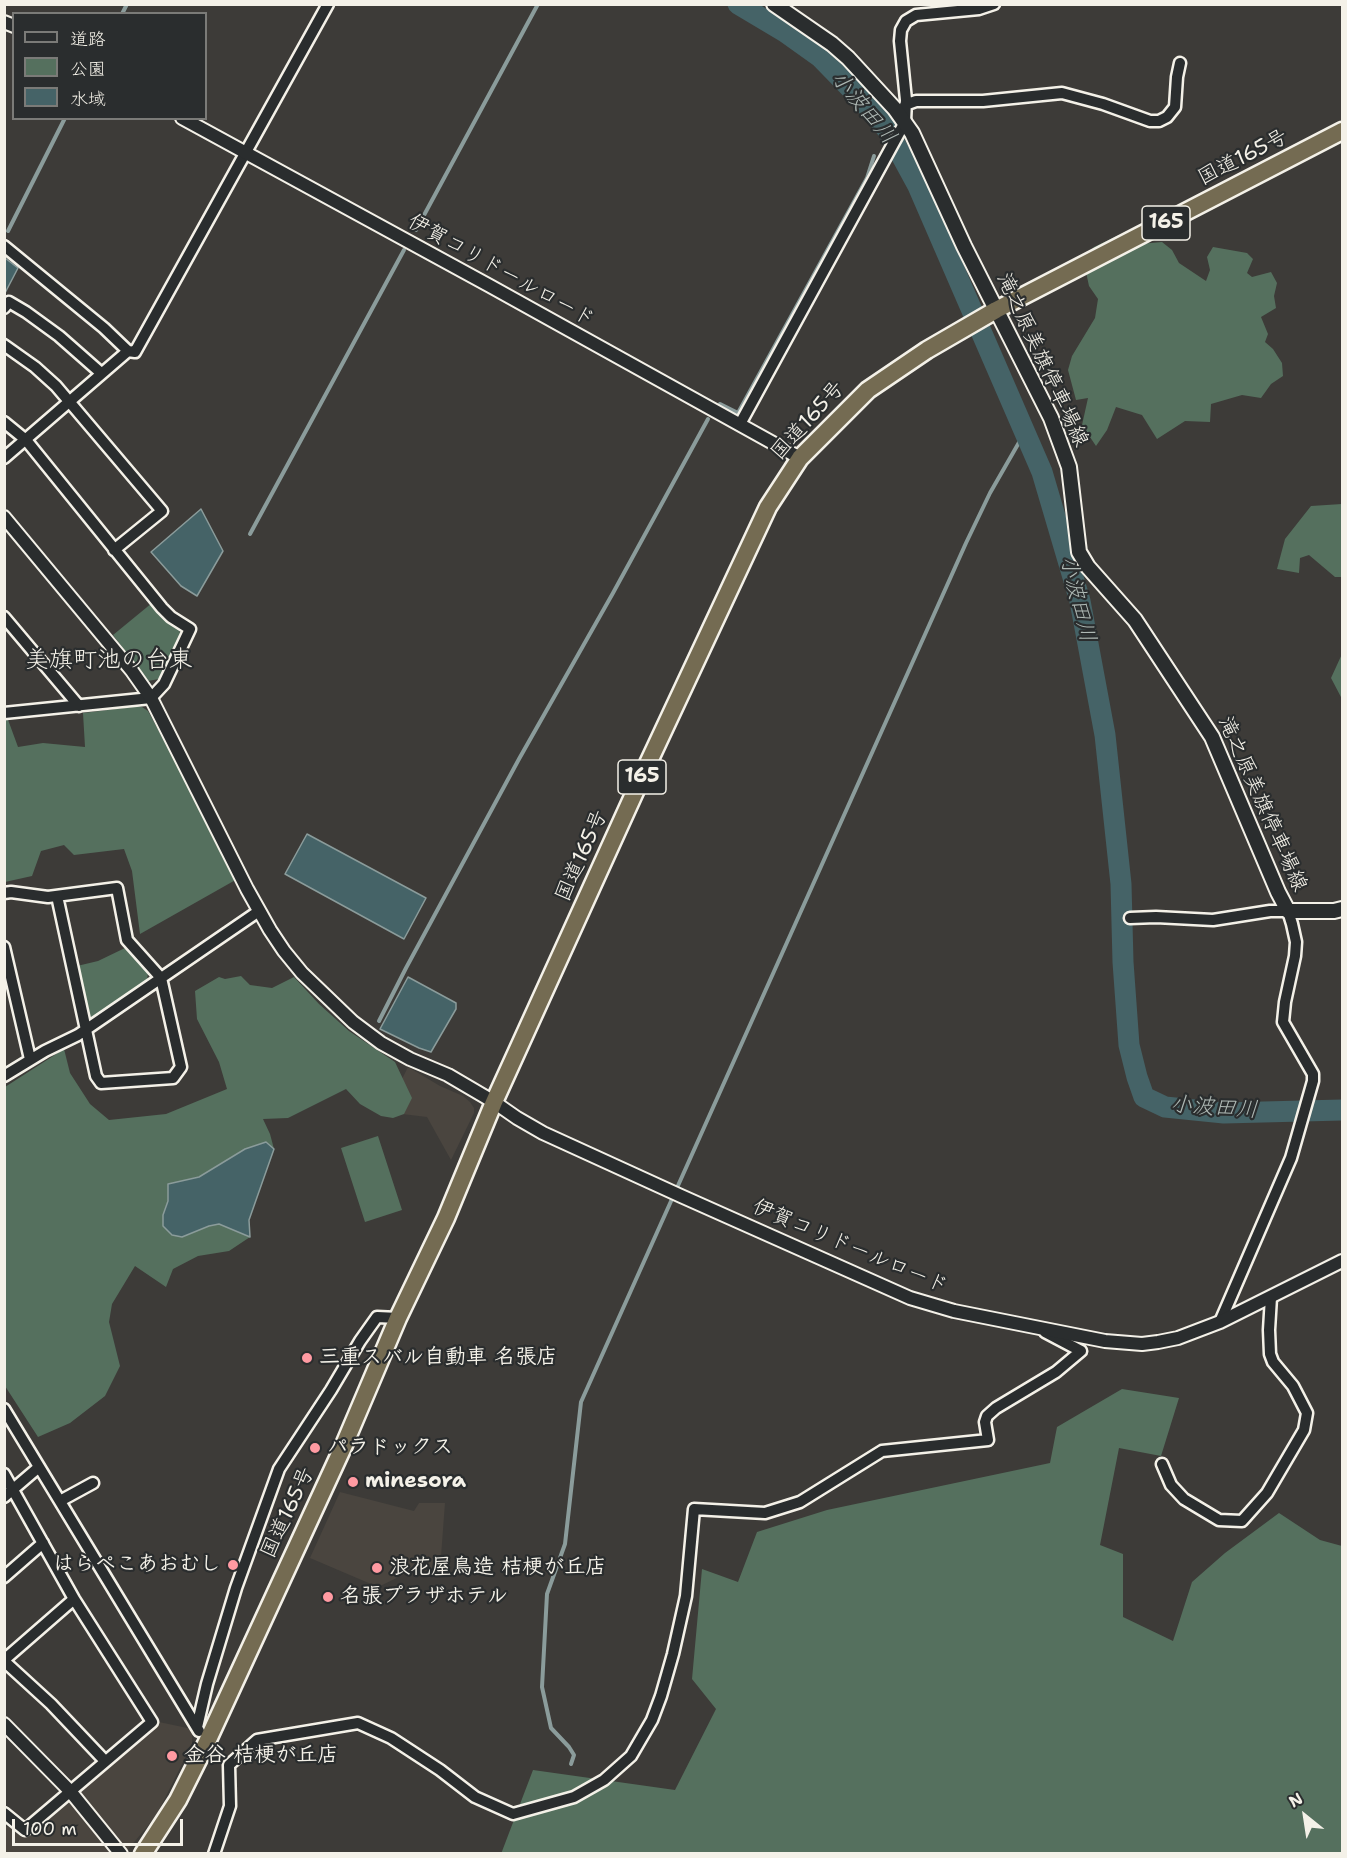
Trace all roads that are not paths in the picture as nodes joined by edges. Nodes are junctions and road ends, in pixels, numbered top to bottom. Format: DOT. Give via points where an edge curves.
graph roads {
  1 [pos="328,4"];
  2 [pos="774,4"];
  3 [pos="994,4"];
  4 [pos="1180,63"];
  5 [pos="905,105"];
  6 [pos="186,120"];
  7 [pos="901,128"];
  8 [pos="1342,131"];
  9 [pos="246,153"];
  10 [pos="4,246"];
  11 [pos="4,308"];
  12 [pos="992,312"];
  13 [pos="4,345"];
  14 [pos="128,351"];
  15 [pos="101,373"];
  16 [pos="70,401"];
  17 [pos="4,422"];
  18 [pos="740,424"];
  19 [pos="26,440"];
  20 [pos="4,458"];
  21 [pos="800,458"];
  22 [pos="4,517"];
  23 [pos="114,550"];
  24 [pos="4,617"];
  25 [pos="151,698"];
  26 [pos="79,706"];
  27 [pos="4,713"];
  28 [pos="4,893"];
  29 [pos="57,896"];
  30 [pos="1342,909"];
  31 [pos="259,911"];
  32 [pos="1288,911"];
  33 [pos="1130,918"];
  34 [pos="4,947"];
  35 [pos="160,978"];
  36 [pos="86,1030"];
  37 [pos="30,1059"];
  38 [pos="4,1076"];
  39 [pos="494,1102"];
  40 [pos="1342,1261"];
  41 [pos="1271,1297"];
  42 [pos="398,1318"];
  43 [pos="1220,1323"];
  44 [pos="1036,1327"];
  45 [pos="4,1409"];
  46 [pos="1162,1464"];
  47 [pos="39,1467"];
  48 [pos="4,1474"];
  49 [pos="93,1483"];
  50 [pos="9,1493"];
  51 [pos="60,1501"];
  52 [pos="43,1544"];
  53 [pos="109,1557"];
  54 [pos="97,1559"];
  55 [pos="4,1577"];
  56 [pos="74,1599"];
  57 [pos="4,1660"];
  58 [pos="4,1724"];
  59 [pos="197,1727"];
  60 [pos="206,1744"];
  61 [pos="105,1761"];
  62 [pos="70,1791"];
  63 [pos="4,1813"];
  64 [pos="121,1854"];
  65 [pos="143,1854"];
  66 [pos="214,1854"];
  1 -- 9 [label="street"];
  2 -- 7 [label="main road, 滝之原美旗停車場線" via="832,44 864,75"];
  3 -- 5 [label="street" via="916,15 906,21 900,41"];
  4 -- 5 [label="street" via="1175,107 1159,121 1062,93 983,101 916,101"];
  5 -- 7 [label="street"];
  6 -- 9 [label="street, 伊賀コリドールロード"];
  7 -- 12 [label="main road, 滝之原美旗停車場線" via="912,133"];
  7 -- 18 [label="street"];
  8 -- 12 [label="highway, 国道165号 / 165"];
  9 -- 14 [label="street" via="135,352"];
  9 -- 18 [label="street, 伊賀コリドールロード"];
  10 -- 14 [label="street"];
  11 -- 15 [label="street" via="9,302 26,312"];
  12 -- 21 [label="highway, 国道165号 / 165" via="868,390"];
  12 -- 32 [label="main road, 滝之原美旗停車場線" via="1050,418 1070,467 1079,552 1149,639 1212,738"];
  13 -- 16 [label="street" via="35,367"];
  14 -- 15 [label="street"];
  15 -- 16 [label="street"];
  16 -- 19 [label="street"];
  16 -- 23 [label="street" via="162,512"];
  17 -- 19 [label="street"];
  18 -- 21 [label="street, 伊賀コリドールロード"];
  19 -- 20 [label="street"];
  19 -- 23 [label="street"];
  21 -- 39 [label="highway, 国道165号 / 165" via="768,507"];
  22 -- 25 [label="street, 伊賀コリドールロード"];
  23 -- 25 [label="street" via="162,608 190,629 164,684"];
  24 -- 26 [label="street"];
  25 -- 26 [label="street"];
  25 -- 31 [label="street, 伊賀コリドールロード"];
  26 -- 27 [label="street"];
  28 -- 29 [label="street"];
  29 -- 35 [label="street" via="117,888 127,940"];
  29 -- 36 [label="street"];
  30 -- 32 [label="main road, 滝之原美旗停車場線"];
  31 -- 35 [label="street"];
  31 -- 39 [label="street, 伊賀コリドールロード" via="302,973 353,1023 410,1059 448,1075"];
  32 -- 33 [label="street" via="1212,920"];
  32 -- 43 [label="street" via="1296,942 1283,1022 1313,1074 1313,1082 1284,1175"];
  34 -- 37 [label="street"];
  35 -- 36 [label="street"];
  35 -- 36 [label="street" via="181,1067 173,1078 101,1083"];
  36 -- 37 [label="street"];
  37 -- 38 [label="street"];
  39 -- 42 [label="highway, 国道165号 / 165" via="446,1218"];
  39 -- 44 [label="street, 伊賀コリドールロード" via="543,1133 910,1298"];
  40 -- 41 [label="street, 伊賀コリドールロード"];
  41 -- 43 [label="street, 伊賀コリドールロード"];
  41 -- 46 [label="street" via="1270,1354 1307,1413 1304,1430 1267,1493 1242,1521 1219,1520 1184,1499 1171,1485"];
  42 -- 59 [label="street" via="377,1317 279,1469 233,1598"];
  42 -- 60 [label="highway, 国道165号 / 165"];
  43 -- 44 [label="street, 伊賀コリドールロード" via="1178,1338 1142,1344"];
  44 -- 66 [label="street" via="1081,1351 1056,1372 987,1416 988,1440 882,1451 800,1502 765,1513 694,1509 686,1596 661,1696 632,1756 604,1780 574,1797 513,1814 475,1797 391,1738 358,1723 257,1740 229,1765 230,1806"];
  45 -- 47 [label="street"];
  47 -- 50 [label="street"];
  47 -- 51 [label="street"];
  48 -- 50 [label="street"];
  49 -- 51 [label="street"];
  50 -- 52 [label="street"];
  51 -- 54 [label="street"];
  52 -- 55 [label="street"];
  52 -- 56 [label="street"];
  53 -- 54 [label="street"];
  54 -- 59 [label="street"];
  56 -- 57 [label="street"];
  56 -- 61 [label="street" via="152,1722"];
  57 -- 61 [label="street"];
  58 -- 62 [label="street"];
  59 -- 60 [label="street"];
  60 -- 65 [label="highway, 国道165号 / 165" via="178,1800"];
  61 -- 62 [label="street"];
  62 -- 63 [label="street" via="25,1830"];
  62 -- 64 [label="street"];
}
